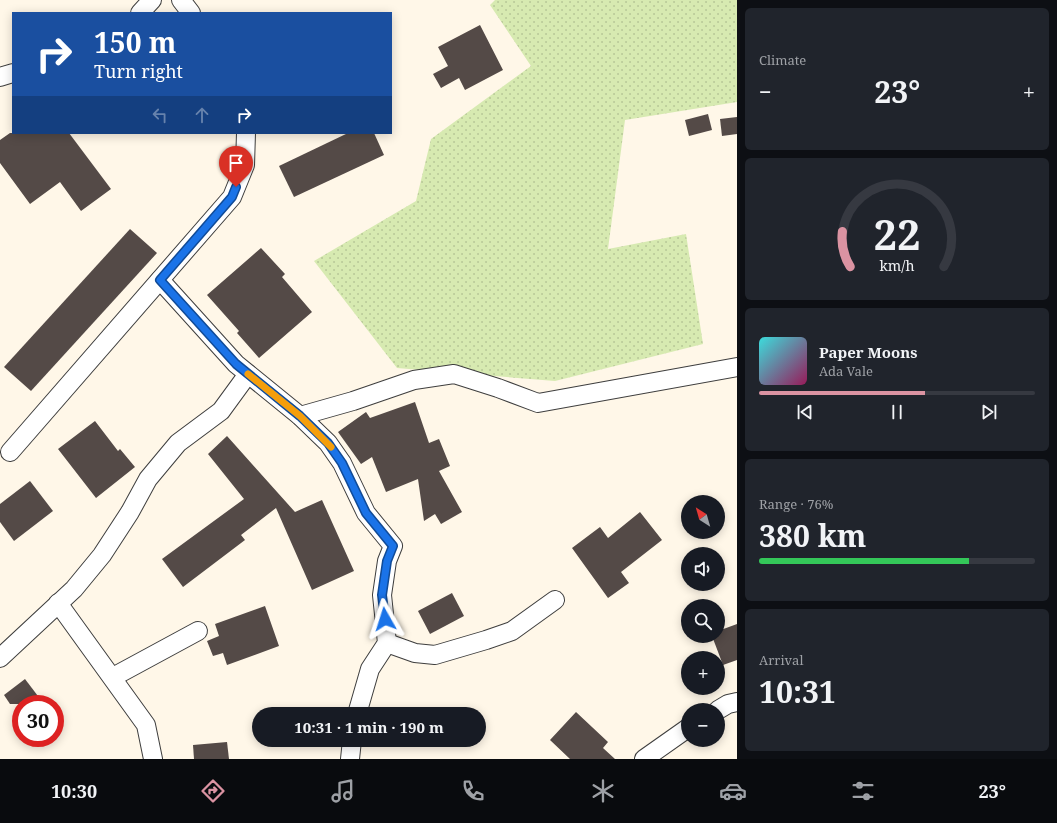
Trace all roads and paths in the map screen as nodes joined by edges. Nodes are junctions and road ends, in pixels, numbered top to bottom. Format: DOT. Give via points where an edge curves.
graph roads {
  1 [pos="152,0"];
  2 [pos="181,0"];
  3 [pos="141,12"];
  4 [pos="190,12"];
  5 [pos="12,73"];
  6 [pos="0,77"];
  7 [pos="246,134"];
  8 [pos="160,280"];
  9 [pos="737,367"];
  10 [pos="248,374"];
  11 [pos="300,416"];
  12 [pos="10,452"];
  13 [pos="554,600"];
  14 [pos="58,603"];
  15 [pos="198,631"];
  16 [pos="387,643"];
  17 [pos="0,658"];
  18 [pos="113,677"];
  19 [pos="737,702"];
  20 [pos="725,706"];
  21 [pos="359,707"];
  22 [pos="681,733"];
  23 [pos="351,747"];
  24 [pos="153,759"];
  25 [pos="350,759"];
  26 [pos="644,759"];
  1 -- 3 [label="street"];
  2 -- 4 [label="street"];
  5 -- 6 [label="street"];
  7 -- 8 [label="street" via="245,165 232,197"];
  8 -- 10 [label="street"];
  8 -- 12 [label="street"];
  9 -- 11 [label="street" via="538,403 454,374 414,380"];
  10 -- 11 [label="street"];
  10 -- 14 [label="street" via="221,411 178,443 148,479 102,555 74,589"];
  11 -- 16 [label="street" via="328,443 342,463 366,513 393,546 387,561 382,595"];
  13 -- 16 [label="street" via="512,631 435,655 415,653"];
  14 -- 17 [label="street"];
  14 -- 18 [label="street"];
  15 -- 18 [label="street"];
  16 -- 21 [label="street" via="370,669"];
  18 -- 24 [label="street" via="146,725"];
  19 -- 20 [label="street"];
  22 -- 26 [label="street"];
  23 -- 25 [label="street"];
}
